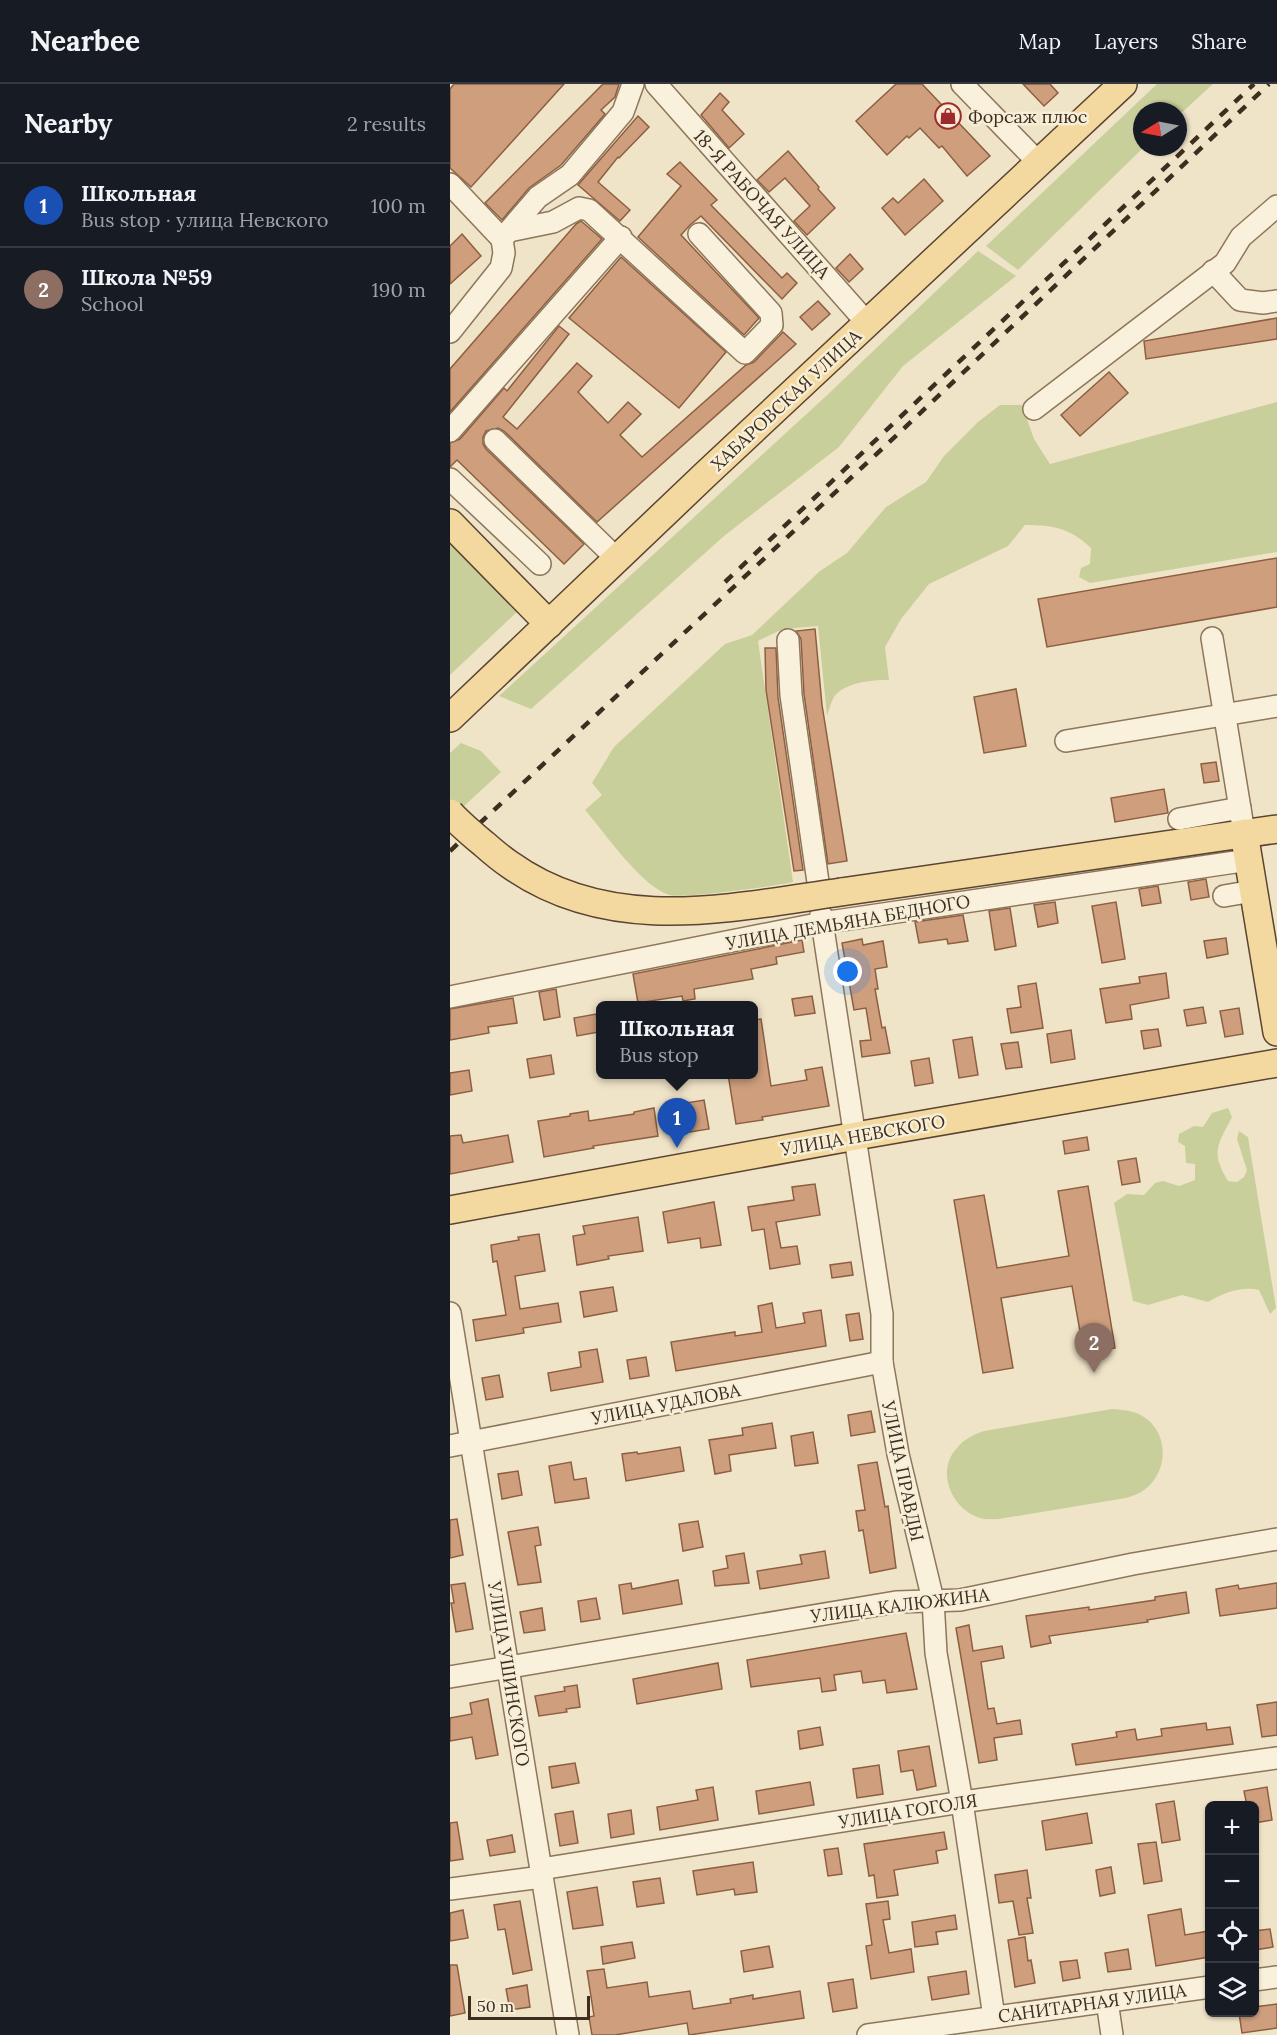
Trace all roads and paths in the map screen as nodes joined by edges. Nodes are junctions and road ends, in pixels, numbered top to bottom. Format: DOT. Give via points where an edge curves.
graph roads {
  1 [pos="633,84"];
  2 [pos="656,84"];
  3 [pos="962,84"];
  4 [pos="1123,84"];
  5 [pos="1038,162"];
  6 [pos="450,184"];
  7 [pos="1277,206"];
  8 [pos="699,234"];
  9 [pos="506,235"];
  10 [pos="621,237"];
  11 [pos="1213,271"];
  12 [pos="1277,301"];
  13 [pos="868,324"];
  14 [pos="450,332"];
  15 [pos="1034,409"];
  16 [pos="450,430"];
  17 [pos="495,440"];
  18 [pos="450,479"];
  19 [pos="450,523"];
  20 [pos="617,559"];
  21 [pos="540,564"];
  22 [pos="549,624"];
  23 [pos="1212,638"];
  24 [pos="788,640"];
  25 [pos="1277,706"];
  26 [pos="1224,715"];
  27 [pos="450,718"];
  28 [pos="1066,741"];
  29 [pos="450,813"];
  30 [pos="1179,819"];
  31 [pos="1242,821"];
  32 [pos="1277,828"];
  33 [pos="1249,860"];
  34 [pos="830,887"];
  35 [pos="1253,891"];
  36 [pos="1224,896"];
  37 [pos="821,919"];
  38 [pos="450,997"];
  39 [pos="1277,1032"];
  40 [pos="1277,1063"];
  41 [pos="856,1136"];
  42 [pos="450,1210"];
  43 [pos="450,1313"];
  44 [pos="882,1362"];
  45 [pos="471,1442"];
  46 [pos="450,1446"];
  47 [pos="1277,1539"];
  48 [pos="933,1600"];
  49 [pos="507,1667"];
  50 [pos="450,1677"];
  51 [pos="1277,1758"];
  52 [pos="962,1802"];
  53 [pos="541,1873"];
  54 [pos="450,1889"];
  55 [pos="1277,1977"];
  56 [pos="1259,1979"];
  57 [pos="1205,1988"];
  58 [pos="1107,2001"];
  59 [pos="994,2017"];
  60 [pos="568,2035"];
  61 [pos="868,2035"];
  62 [pos="1112,2035"];
  1 -- 9 [label="street" via="623,112 570,176 538,197"];
  2 -- 13 [label="street, 18-Я РАБОЧАЯ УЛИЦА"];
  3 -- 5 [label="street"];
  4 -- 5 [label="main road, ХАБАРОВСКАЯ УЛИЦА"];
  5 -- 13 [label="main road, ХАБАРОВСКАЯ УЛИЦА"];
  6 -- 9 [label="street"];
  7 -- 11 [label="street" via="1241,237 1225,263"];
  8 -- 10 [label="street" via="771,313 772,325 745,353"];
  9 -- 10 [label="street" via="553,222 579,208 589,210"];
  9 -- 14 [label="street" via="501,268"];
  10 -- 16 [label="street"];
  11 -- 12 [label="street" via="1240,300"];
  11 -- 15 [label="street"];
  13 -- 20 [label="main road, ХАБАРОВСКАЯ УЛИЦА"];
  17 -- 20 [label="street"];
  18 -- 21 [label="street"];
  19 -- 22 [label="main road"];
  20 -- 22 [label="main road, ХАБАРОВСКАЯ УЛИЦА"];
  22 -- 27 [label="main road, ХАБАРОВСКАЯ УЛИЦА"];
  23 -- 26 [label="street"];
  24 -- 34 [label="street" via="791,696"];
  25 -- 26 [label="street"];
  26 -- 28 [label="street"];
  26 -- 31 [label="street"];
  29 -- 34 [label="main road, УЛИЦА ДЕМЬЯНА БЕДНОГО, bridge" via="509,865 549,888 613,908 663,912 722,909"];
  30 -- 31 [label="street"];
  31 -- 32 [label="main road, УЛИЦА ДЕМЬЯНА БЕДНОГО"];
  31 -- 33 [label="main road"];
  31 -- 34 [label="main road, УЛИЦА ДЕМЬЯНА БЕДНОГО"];
  33 -- 35 [label="main road"];
  33 -- 37 [label="street, УЛИЦА ДЕМЬЯНА БЕДНОГО"];
  35 -- 36 [label="street"];
  35 -- 39 [label="main road"];
  37 -- 38 [label="street, УЛИЦА ДЕМЬЯНА БЕДНОГО"];
  37 -- 41 [label="street, УЛИЦА ПРАВДЫ"];
  40 -- 41 [label="main road, УЛИЦА НЕВСКОГО"];
  41 -- 42 [label="main road, УЛИЦА НЕВСКОГО"];
  41 -- 44 [label="street, УЛИЦА ПРАВДЫ" via="882,1314"];
  43 -- 45 [label="street, УЛИЦА УШИНСКОГО"];
  44 -- 45 [label="street, УЛИЦА УДАЛОВА"];
  44 -- 48 [label="street, УЛИЦА ПРАВДЫ" via="898,1454"];
  45 -- 46 [label="street, УЛИЦА УДАЛОВА"];
  45 -- 49 [label="street, УЛИЦА УШИНСКОГО"];
  47 -- 48 [label="street, УЛИЦА КАЛЮЖИНА" via="1030,1584 980,1597"];
  48 -- 49 [label="street, УЛИЦА КАЛЮЖИНА" via="896,1602"];
  48 -- 52 [label="street, УЛИЦА ПРАВДЫ" via="936,1653"];
  49 -- 50 [label="street, УЛИЦА КАЛЮЖИНА"];
  49 -- 53 [label="street, УЛИЦА УШИНСКОГО"];
  51 -- 52 [label="street, УЛИЦА ГОГОЛЯ"];
  52 -- 53 [label="street, УЛИЦА ГОГОЛЯ"];
  52 -- 59 [label="street, УЛИЦА ПРАВДЫ"];
  53 -- 54 [label="street, УЛИЦА ГОГОЛЯ"];
  53 -- 60 [label="street, УЛИЦА УШИНСКОГО"];
  55 -- 56 [label="street"];
  57 -- 58 [label="street, САНИТАРНАЯ УЛИЦА"];
  58 -- 59 [label="street, САНИТАРНАЯ УЛИЦА"];
  58 -- 62 [label="street"];
  59 -- 61 [label="street, САНИТАРНАЯ УЛИЦА"];
}
